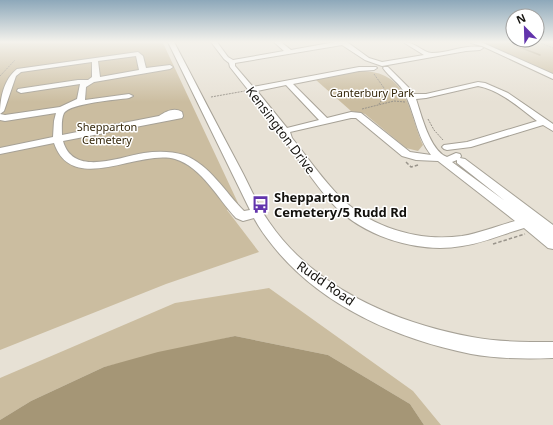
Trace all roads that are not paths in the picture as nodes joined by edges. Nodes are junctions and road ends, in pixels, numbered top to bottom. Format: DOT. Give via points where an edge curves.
graph roads {
  1 [pos="74,62"];
  2 [pos="95,62"];
  3 [pos="141,62"];
  4 [pos="181,62"];
  5 [pos="232,62"];
  6 [pos="371,62"];
  7 [pos="396,62"];
  8 [pos="520,62"];
  9 [pos="377,66"];
  10 [pos="170,67"];
  11 [pos="143,71"];
  12 [pos="553,77"];
  13 [pos="90,81"];
  14 [pos="288,83"];
  15 [pos="21,91"];
  16 [pos="250,92"];
  17 [pos="129,96"];
  18 [pos="411,98"];
  19 [pos="75,104"];
  20 [pos="62,110"];
  21 [pos="0,111"];
  22 [pos="0,116"];
  23 [pos="162,118"];
  24 [pos="325,121"];
  25 [pos="419,121"];
  26 [pos="544,122"];
  27 [pos="553,128"];
  28 [pos="285,131"];
  29 [pos="58,139"];
  30 [pos="468,145"];
  31 [pos="445,147"];
  32 [pos="0,151"];
  33 [pos="436,155"];
  34 [pos="456,155"];
  35 [pos="258,213"];
  36 [pos="529,225"];
  37 [pos="553,232"];
  38 [pos="553,244"];
  39 [pos="553,350"];
  1 -- 21 [label="street" via="16,72"];
  2 -- 13 [label="street" via="96,78"];
  3 -- 11 [label="street"];
  4 -- 35 [label="street, Rudd Road"];
  5 -- 16 [label="street, Kensington Drive" via="232,66"];
  6 -- 9 [label="street"];
  7 -- 9 [label="street"];
  8 -- 12 [label="street"];
  9 -- 14 [label="street"];
  9 -- 18 [label="street" via="402,85"];
  10 -- 11 [label="street"];
  11 -- 13 [label="street"];
  13 -- 15 [label="street"];
  13 -- 19 [label="street" via="82,86 81,100"];
  14 -- 16 [label="street"];
  14 -- 24 [label="street"];
  16 -- 28 [label="street, Kensington Drive"];
  17 -- 19 [label="street"];
  18 -- 25 [label="street"];
  18 -- 26 [label="street" via="486,84"];
  19 -- 20 [label="street"];
  20 -- 22 [label="street" via="5,118"];
  20 -- 29 [label="street" via="59,113"];
  23 -- 29 [label="street"];
  24 -- 28 [label="street"];
  24 -- 33 [label="street" via="358,115 406,154 422,160"];
  25 -- 31 [label="street"];
  25 -- 33 [label="street" via="423,134"];
  26 -- 27 [label="street"];
  26 -- 30 [label="street"];
  28 -- 36 [label="street, Kensington Drive" via="288,139 343,208 379,228 401,236 441,242 462,241"];
  29 -- 32 [label="street"];
  29 -- 35 [label="street" via="64,155 70,161 82,165 156,155 177,156 201,169 240,214 243,216"];
  30 -- 31 [label="street"];
  30 -- 34 [label="street"];
  31 -- 33 [label="street" via="435,147"];
  31 -- 34 [label="street"];
  33 -- 34 [label="street" via="451,159"];
  33 -- 36 [label="street"];
  34 -- 36 [label="street"];
  35 -- 39 [label="street, Rudd Road" via="276,242 308,274 378,317 438,339 471,346 503,351"];
  36 -- 37 [label="street"];
  36 -- 38 [label="street"];
}
